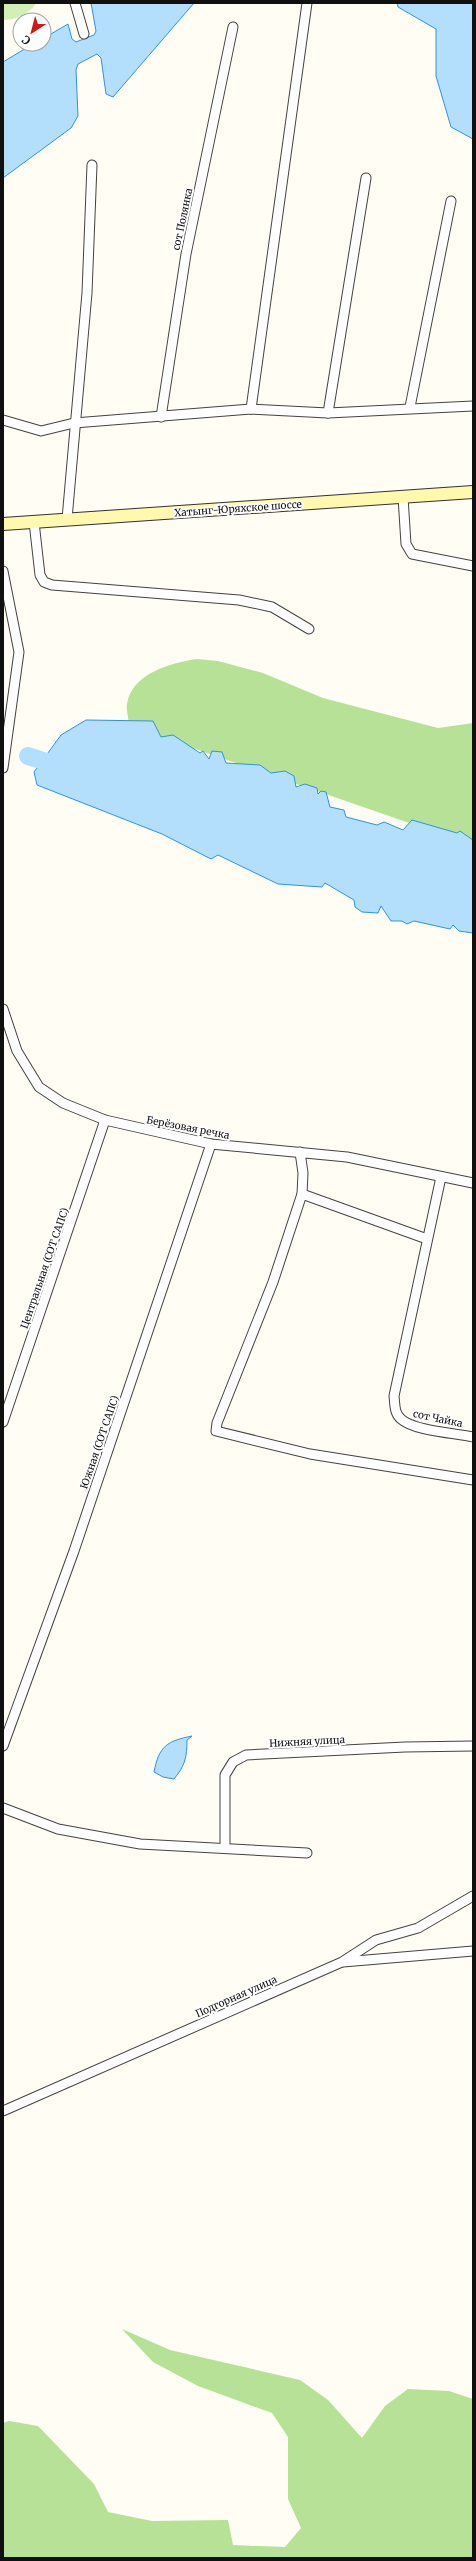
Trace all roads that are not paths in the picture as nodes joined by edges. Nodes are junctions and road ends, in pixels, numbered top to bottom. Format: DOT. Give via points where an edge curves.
graph roads {
  1 [pos="75,3"];
  2 [pos="307,3"];
  3 [pos="232,27"];
  4 [pos="84,34"];
  5 [pos="92,165"];
  6 [pos="366,178"];
  7 [pos="451,202"];
  8 [pos="473,406"];
  9 [pos="410,407"];
  10 [pos="250,409"];
  11 [pos="328,413"];
  12 [pos="161,417"];
  13 [pos="3,420"];
  14 [pos="74,423"];
  15 [pos="473,492"];
  16 [pos="402,497"];
  17 [pos="67,519"];
  18 [pos="34,522"];
  19 [pos="3,524"];
  20 [pos="473,566"];
  21 [pos="3,571"];
  22 [pos="308,629"];
  23 [pos="3,768"];
  24 [pos="3,1009"];
  25 [pos="105,1120"];
  26 [pos="211,1144"];
  27 [pos="300,1152"];
  28 [pos="441,1177"];
  29 [pos="473,1182"];
  30 [pos="302,1194"];
  31 [pos="427,1239"];
  32 [pos="3,1422"];
  33 [pos="473,1437"];
  34 [pos="473,1480"];
  35 [pos="3,1746"];
  36 [pos="473,1746"];
  37 [pos="3,1808"];
  38 [pos="225,1848"];
  39 [pos="307,1853"];
  40 [pos="473,1896"];
  41 [pos="473,1952"];
  42 [pos="342,1962"];
  43 [pos="3,2111"];
  1 -- 4 [label="street"];
  2 -- 10 [label="street"];
  3 -- 12 [label="street, сот Полянка" via="186,254"];
  5 -- 14 [label="street" via="87,293"];
  6 -- 11 [label="street"];
  7 -- 9 [label="street"];
  8 -- 9 [label="street"];
  9 -- 11 [label="street"];
  10 -- 11 [label="street"];
  10 -- 12 [label="street"];
  12 -- 14 [label="street"];
  13 -- 14 [label="street" via="41,431"];
  14 -- 17 [label="street"];
  15 -- 16 [label="main road, Хатынг-Юряхское шоссе"];
  16 -- 17 [label="main road, Хатынг-Юряхское шоссе"];
  16 -- 20 [label="street" via="406,544 412,554"];
  17 -- 18 [label="main road, Хатынг-Юряхское шоссе"];
  18 -- 19 [label="main road, Хатынг-Юряхское шоссе"];
  18 -- 22 [label="street" via="40,575 44,582 52,585 239,600 272,607"];
  21 -- 23 [label="street" via="19,652"];
  24 -- 25 [label="street, Берёзовая речка" via="16,1051 39,1087 63,1103"];
  25 -- 26 [label="street, Берёзовая речка"];
  25 -- 32 [label="street, Центральная (СОТ САПС)"];
  26 -- 27 [label="street, Берёзовая речка"];
  26 -- 35 [label="street, Южная (СОТ САПС)" via="74,1552"];
  27 -- 28 [label="street, Берёзовая речка" via="346,1157"];
  27 -- 30 [label="street"];
  28 -- 29 [label="street, Берёзовая речка"];
  28 -- 31 [label="street, сот Чайка"];
  30 -- 31 [label="street"];
  30 -- 34 [label="street" via="273,1282 216,1431 310,1454"];
  31 -- 33 [label="street, сот Чайка" via="401,1373 394,1396 395,1410 400,1419 410,1425"];
  36 -- 38 [label="street, Нижняя улица" via="397,1747 246,1755 232,1762 225,1775"];
  37 -- 38 [label="street" via="58,1829 140,1844"];
  38 -- 39 [label="street"];
  40 -- 42 [label="street, Подгорная улица" via="418,1928 376,1940"];
  41 -- 42 [label="street"];
  42 -- 43 [label="street, Подгорная улица"];
}
